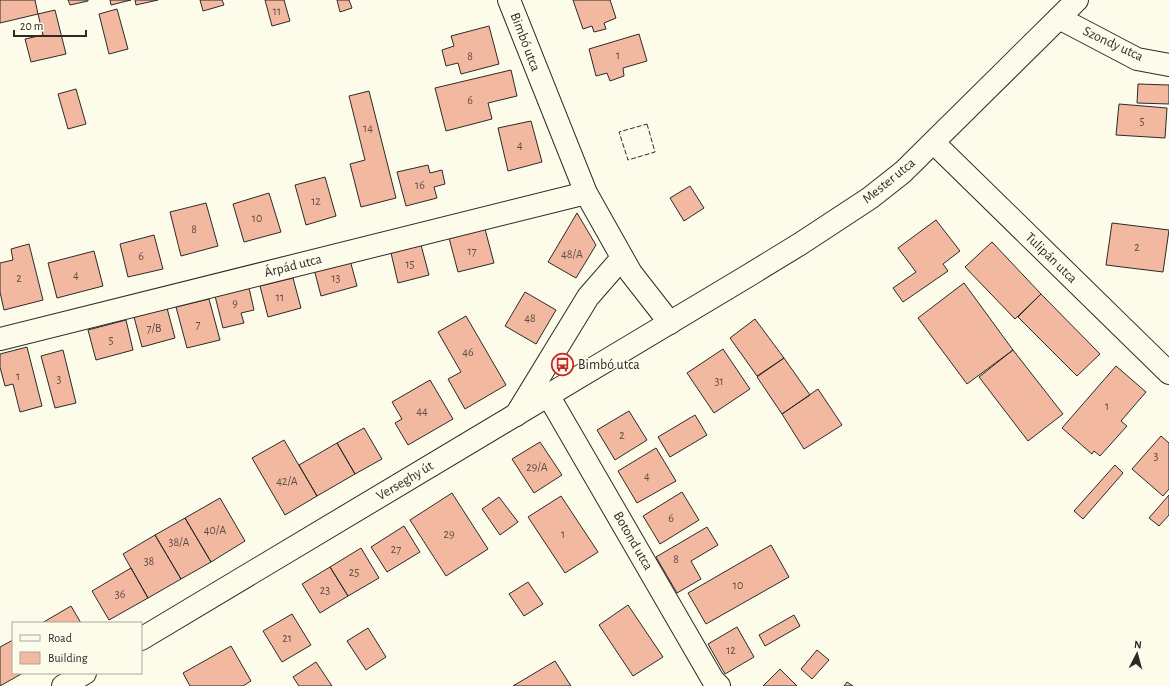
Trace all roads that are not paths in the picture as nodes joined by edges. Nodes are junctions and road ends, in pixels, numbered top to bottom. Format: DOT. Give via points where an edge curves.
graph roads {
  1 [pos="509,0"];
  2 [pos="1077,0"];
  3 [pos="1059,18"];
  4 [pos="1169,65"];
  5 [pos="934,143"];
  6 [pos="586,193"];
  7 [pos="622,258"];
  8 [pos="670,323"];
  9 [pos="0,339"];
  10 [pos="1169,373"];
  11 [pos="548,395"];
  12 [pos="516,415"];
  13 [pos="142,638"];
  14 [pos="83,674"];
  15 [pos="63,686"];
  16 [pos="719,686"];
  1 -- 6 [label="street, Bimbó utca"];
  2 -- 3 [label="street, Mester utca"];
  3 -- 4 [label="street, Szondy utca" via="1137,59"];
  3 -- 5 [label="street, Mester utca"];
  5 -- 8 [label="street, Mester utca" via="870,198"];
  5 -- 10 [label="street, Tulipán utca"];
  6 -- 7 [label="street, Bimbó utca"];
  6 -- 9 [label="street, Árpád utca"];
  7 -- 8 [label="street, Bimbó utca"];
  7 -- 12 [label="street" via="588,297"];
  8 -- 11 [label="street, Verseghy út"];
  11 -- 12 [label="street, Verseghy út"];
  11 -- 16 [label="street, Botond utca" via="713,680"];
  12 -- 13 [label="street, Verseghy út"];
  14 -- 15 [label="street"];
}
